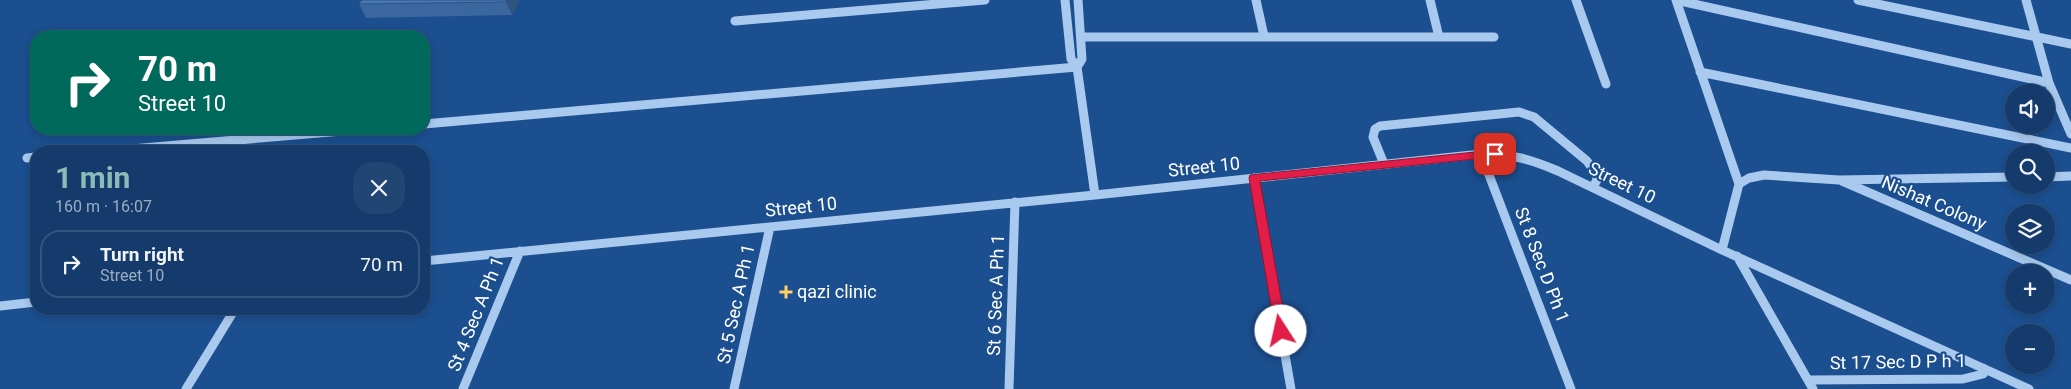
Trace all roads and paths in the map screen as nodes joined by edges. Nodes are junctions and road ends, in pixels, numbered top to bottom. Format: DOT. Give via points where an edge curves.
graph roads {
  1 [pos="985,0"];
  2 [pos="1065,0"];
  3 [pos="1078,0"];
  4 [pos="1256,0"];
  5 [pos="1430,0"];
  6 [pos="1576,0"];
  7 [pos="1676,0"];
  8 [pos="1858,0"];
  9 [pos="2026,0"];
  10 [pos="735,21"];
  11 [pos="1264,36"];
  12 [pos="1081,37"];
  13 [pos="1439,37"];
  14 [pos="1494,37"];
  15 [pos="2038,38"];
  16 [pos="2071,44"];
  17 [pos="1077,67"];
  18 [pos="1700,72"];
  19 [pos="2049,83"];
  20 [pos="1606,84"];
  21 [pos="430,123"];
  22 [pos="2071,134"];
  23 [pos="296,135"];
  24 [pos="178,145"];
  25 [pos="2071,148"];
  26 [pos="1481,154"];
  27 [pos="1384,164"];
  28 [pos="2071,176"];
  29 [pos="2005,177"];
  30 [pos="2055,177"];
  31 [pos="1254,178"];
  32 [pos="1840,180"];
  33 [pos="1739,184"];
  34 [pos="1593,187"];
  35 [pos="1095,194"];
  36 [pos="1015,202"];
  37 [pos="770,226"];
  38 [pos="1722,250"];
  39 [pos="520,251"];
  40 [pos="1737,256"];
  41 [pos="430,260"];
  42 [pos="2071,280"];
  43 [pos="30,303"];
  44 [pos="0,306"];
  45 [pos="231,315"];
  46 [pos="1984,368"];
  47 [pos="1811,384"];
  48 [pos="186,389"];
  49 [pos="463,389"];
  50 [pos="734,389"];
  51 [pos="1009,389"];
  52 [pos="1290,389"];
  53 [pos="1571,389"];
  54 [pos="2028,389"];
  1 -- 10 [label="street"];
  2 -- 17 [label="street" via="1071,60"];
  3 -- 12 [label="street"];
  4 -- 11 [label="street"];
  5 -- 13 [label="street"];
  6 -- 20 [label="street"];
  7 -- 18 [label="street"];
  7 -- 19 [label="street"];
  8 -- 15 [label="street"];
  9 -- 15 [label="street"];
  11 -- 12 [label="street"];
  11 -- 13 [label="street"];
  12 -- 17 [label="street" via="1082,59"];
  13 -- 14 [label="street"];
  15 -- 16 [label="street"];
  15 -- 19 [label="street"];
  17 -- 21 [label="street"];
  17 -- 35 [label="street"];
  18 -- 25 [label="street"];
  18 -- 33 [label="street"];
  19 -- 22 [label="street"];
  23 -- 24 [label="street"];
  26 -- 27 [label="street, Street 10"];
  26 -- 34 [label="street, Street 10" via="1512,155 1534,161"];
  26 -- 53 [label="street, St 8 Sec D Ph 1"];
  27 -- 31 [label="street, Street 10"];
  27 -- 34 [label="street" via="1373,137 1375,129 1380,126 1518,112 1534,117 1587,161 1596,174"];
  28 -- 30 [label="street"];
  29 -- 32 [label="street, Nishat Colony"];
  31 -- 35 [label="street, Street 10"];
  31 -- 52 [label="street"];
  32 -- 33 [label="street, Nishat Colony" via="1764,175"];
  32 -- 42 [label="street, Nishat Colony"];
  33 -- 38 [label="street"];
  34 -- 38 [label="street, Street 10"];
  35 -- 36 [label="street, Street 10"];
  36 -- 37 [label="street, Street 10"];
  36 -- 51 [label="street, St 6 Sec A Ph 1"];
  37 -- 39 [label="street, Street 10"];
  37 -- 50 [label="street, St 5 Sec A Ph 1"];
  38 -- 40 [label="street, Street 10"];
  39 -- 41 [label="street, Street 10"];
  39 -- 49 [label="street, St 4 Sec A Ph 1"];
  40 -- 46 [label="street, Street 10"];
  40 -- 47 [label="street"];
  43 -- 44 [label="street"];
  45 -- 48 [label="street"];
  46 -- 47 [label="street, St 17 Sec D P h 1" via="1983,374 1963,379"];
  46 -- 54 [label="street, Street 10"];
}
